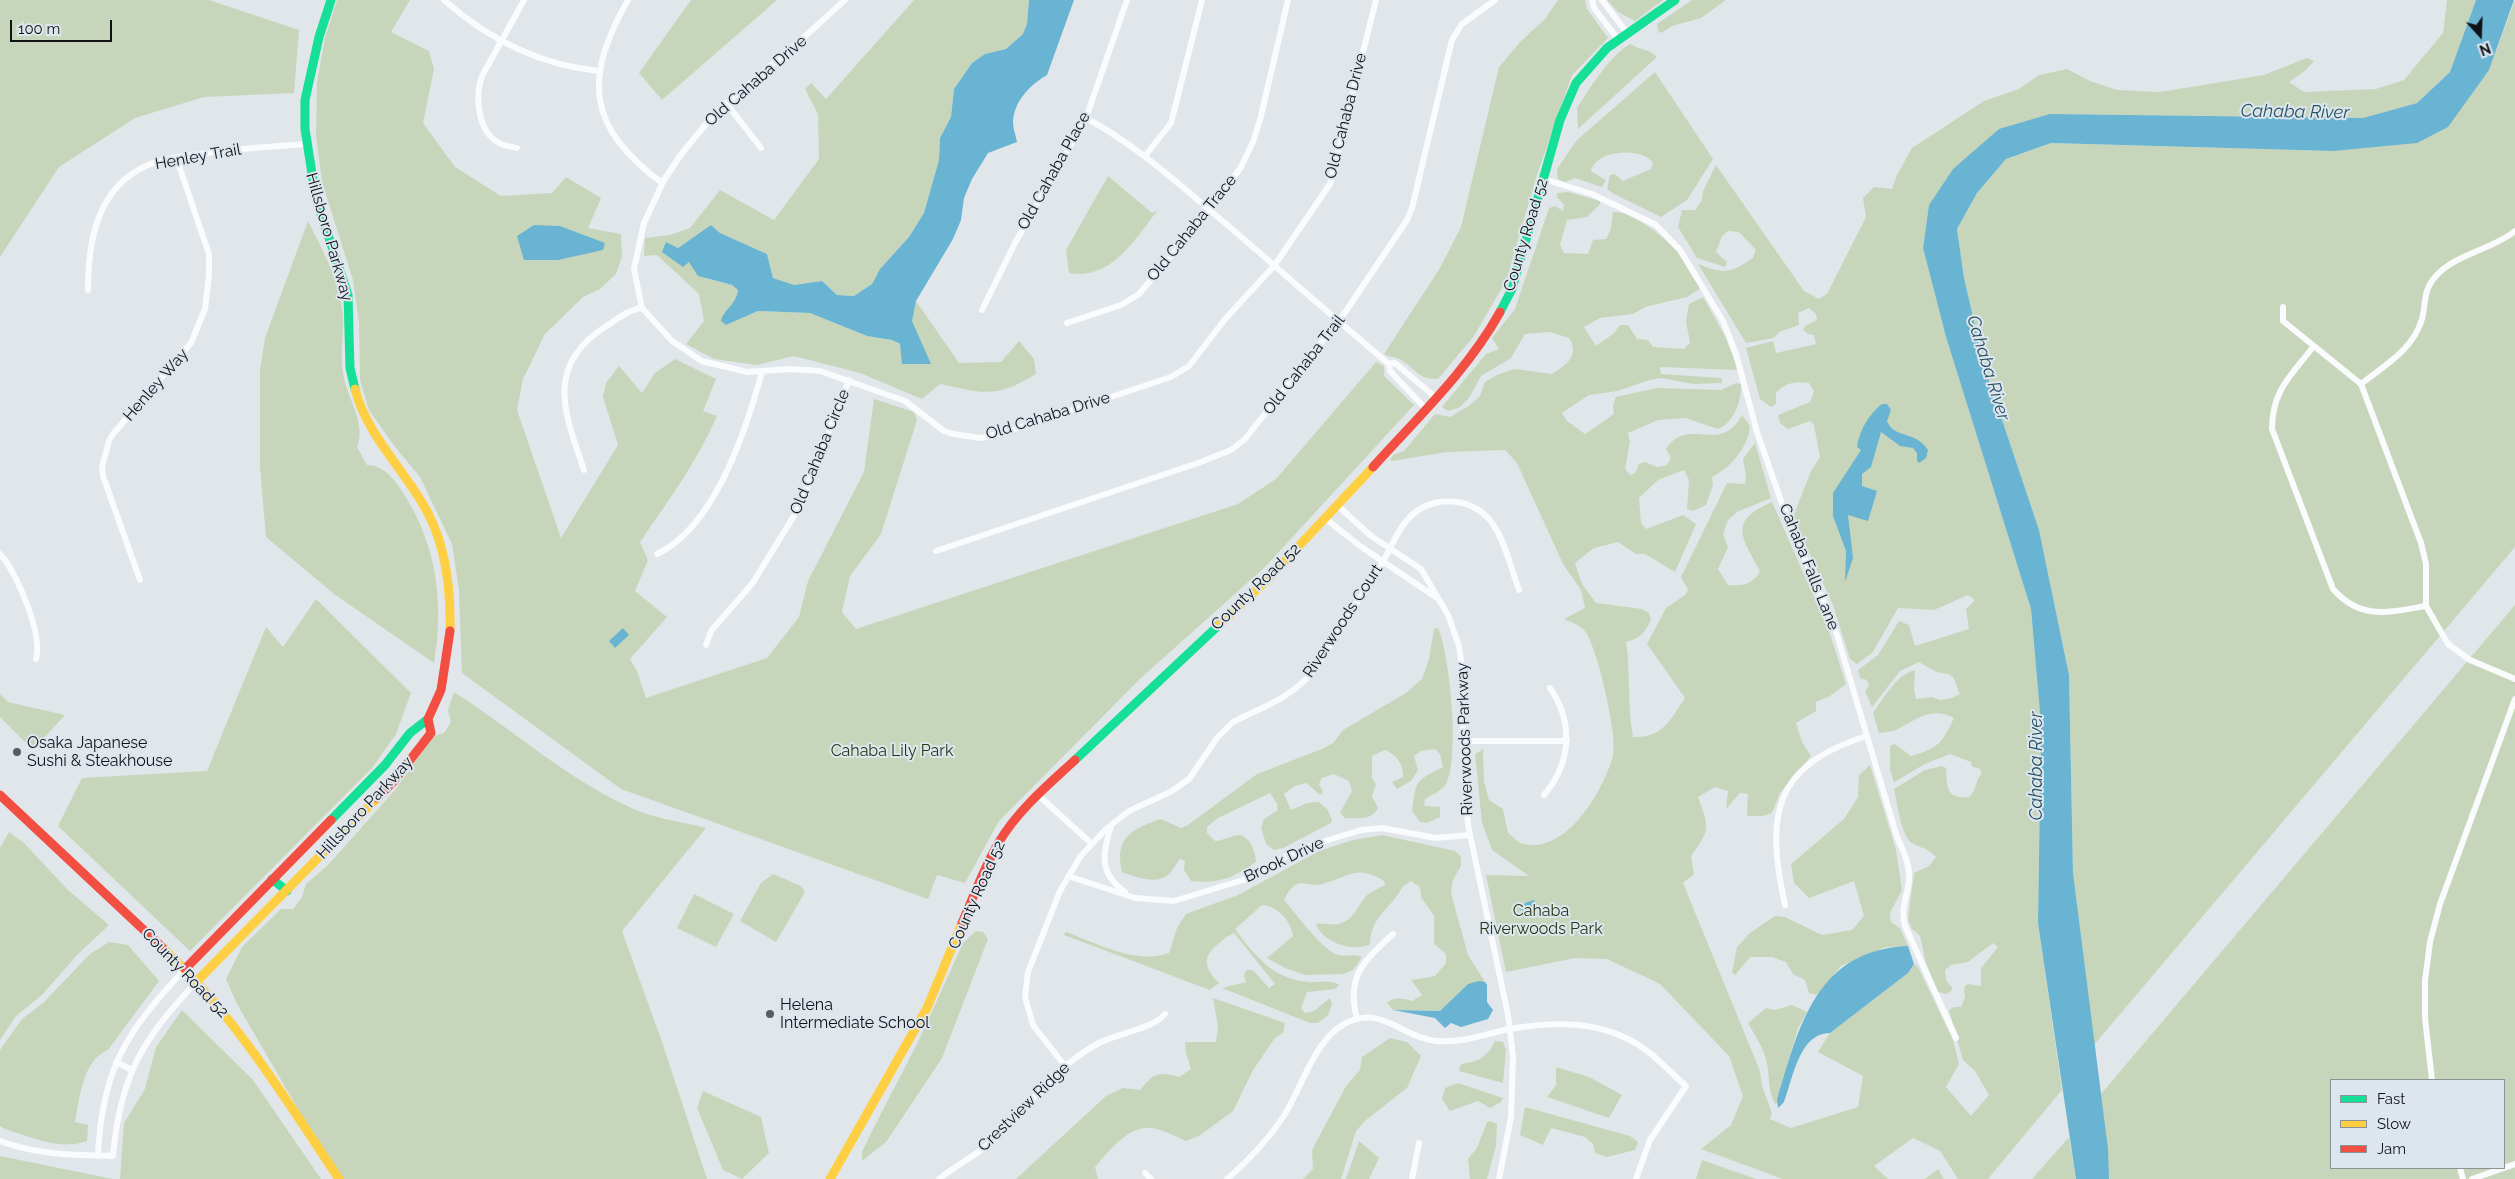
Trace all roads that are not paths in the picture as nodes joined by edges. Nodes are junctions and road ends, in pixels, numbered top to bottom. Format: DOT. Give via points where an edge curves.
graph roads {
  1 [pos="331,0"];
  2 [pos="444,0"];
  3 [pos="524,0"];
  4 [pos="628,0"];
  5 [pos="845,0"];
  6 [pos="1127,0"];
  7 [pos="1202,0"];
  8 [pos="1288,0"];
  9 [pos="1376,0"];
  10 [pos="1495,0"];
  11 [pos="1592,0"];
  12 [pos="1602,0"];
  13 [pos="1675,0"];
  14 [pos="1626,33"];
  15 [pos="1618,39"];
  16 [pos="502,42"];
  17 [pos="599,71"];
  18 [pos="726,103"];
  19 [pos="1086,118"];
  20 [pos="306,144"];
  21 [pos="517,148"];
  22 [pos="761,148"];
  23 [pos="1145,156"];
  24 [pos="176,157"];
  25 [pos="1543,181"];
  26 [pos="662,183"];
  27 [pos="1210,210"];
  28 [pos="2515,231"];
  29 [pos="1274,266"];
  30 [pos="88,290"];
  31 [pos="2283,307"];
  32 [pos="642,308"];
  33 [pos="982,310"];
  34 [pos="1339,321"];
  35 [pos="1067,323"];
  36 [pos="2313,346"];
  37 [pos="1389,364"];
  38 [pos="762,372"];
  39 [pos="849,380"];
  40 [pos="2361,384"];
  41 [pos="1435,397"];
  42 [pos="1425,408"];
  43 [pos="584,470"];
  44 [pos="1337,505"];
  45 [pos="1326,519"];
  46 [pos="1390,548"];
  47 [pos="936,550"];
  48 [pos="0,554"];
  49 [pos="657,554"];
  50 [pos="1383,561"];
  51 [pos="140,580"];
  52 [pos="1519,590"];
  53 [pos="1438,598"];
  54 [pos="2426,606"];
  55 [pos="706,645"];
  56 [pos="36,659"];
  57 [pos="2515,679"];
  58 [pos="1550,688"];
  59 [pos="2515,699"];
  60 [pos="428,718"];
  61 [pos="1867,736"];
  62 [pos="1462,741"];
  63 [pos="1567,741"];
  64 [pos="0,795"];
  65 [pos="1038,795"];
  66 [pos="1544,795"];
  67 [pos="1111,825"];
  68 [pos="1470,835"];
  69 [pos="1092,844"];
  70 [pos="1068,876"];
  71 [pos="272,879"];
  72 [pos="287,891"];
  73 [pos="1130,896"];
  74 [pos="1785,905"];
  75 [pos="1393,934"];
  76 [pos="185,969"];
  77 [pos="197,981"];
  78 [pos="1165,1014"];
  79 [pos="1357,1019"];
  80 [pos="1510,1029"];
  81 [pos="1956,1038"];
  82 [pos="116,1062"];
  83 [pos="1066,1066"];
  84 [pos="132,1070"];
  85 [pos="2432,1079"];
  86 [pos="0,1141"];
  87 [pos="1419,1143"];
  88 [pos="98,1156"];
  89 [pos="2501,1169"];
  90 [pos="1145,1173"];
  91 [pos="339,1179"];
  92 [pos="830,1179"];
  93 [pos="939,1179"];
  94 [pos="1151,1179"];
  95 [pos="1227,1179"];
  96 [pos="1412,1179"];
  97 [pos="1499,1179"];
  98 [pos="1636,1179"];
  99 [pos="2472,1179"];
  1 -- 20 [label="main road, Hillsboro Parkway" via="305,100"];
  2 -- 16 [label="street"];
  3 -- 16 [label="street"];
  4 -- 17 [label="street" via="611,29"];
  5 -- 18 [label="street, Old Cahaba Drive"];
  6 -- 19 [label="street, Old Cahaba Place"];
  7 -- 23 [label="street" via="1171,123"];
  8 -- 27 [label="street, Old Cahaba Trace" via="1253,142 1241,167"];
  9 -- 29 [label="street, Old Cahaba Drive" via="1332,178"];
  10 -- 34 [label="street, Old Cahaba Trail" via="1455,33 1412,208 1398,235"];
  11 -- 15 [label="street" via="1594,8"];
  12 -- 14 [label="street"];
  13 -- 14 [label="main road, County Road 52"];
  14 -- 15 [label="main road, County Road 52"];
  15 -- 25 [label="main road, County Road 52" via="1595,59 1576,83 1560,120"];
  16 -- 17 [label="street" via="574,68"];
  16 -- 21 [label="street" via="482,76 477,90 478,106 484,127 494,138 499,143"];
  17 -- 26 [label="street" via="606,121 617,142 636,163"];
  18 -- 22 [label="street"];
  18 -- 26 [label="street, Old Cahaba Drive" via="704,126"];
  19 -- 23 [label="street"];
  19 -- 33 [label="street, Old Cahaba Place" via="1019,236"];
  20 -- 24 [label="street, Henley Trail"];
  20 -- 60 [label="main road, Hillsboro Parkway" via="316,199 348,295 350,368 359,404 376,438 422,502 437,536 447,573 451,606 450,644 441,690"];
  23 -- 27 [label="street"];
  24 -- 30 [label="street, Henley Trail" via="140,169 110,193 91,242"];
  24 -- 51 [label="street, Henley Way" via="208,254 206,309 187,349 113,434 102,467"];
  25 -- 41 [label="main road, County Road 52" via="1518,272 1505,303 1488,333"];
  25 -- 61 [label="street, Cahaba Falls Lane" via="1592,194 1656,225 1680,250 1710,298 1736,354 1757,432 1787,518 1834,625"];
  26 -- 32 [label="street, Old Cahaba Drive" via="644,223 634,269"];
  27 -- 29 [label="street"];
  27 -- 35 [label="street, Old Cahaba Trace" via="1139,294 1121,305"];
  28 -- 40 [label="street" via="2440,273 2429,286 2413,341"];
  29 -- 34 [label="street"];
  29 -- 39 [label="street, Old Cahaba Drive" via="1181,372 993,436 971,438 944,431 905,401"];
  31 -- 36 [label="street" via="2283,321"];
  32 -- 38 [label="street, Old Cahaba Drive" via="661,332 691,356 729,369"];
  32 -- 43 [label="street" via="630,311 595,334 568,366 564,405"];
  34 -- 37 [label="street"];
  34 -- 47 [label="street, Old Cahaba Trail" via="1244,439 1231,450"];
  36 -- 40 [label="street"];
  36 -- 54 [label="street" via="2278,393 2272,413 2272,429 2333,589 2344,601 2363,611 2387,612"];
  37 -- 41 [label="street" via="1395,363"];
  37 -- 42 [label="street" via="1390,371"];
  38 -- 39 [label="street, Old Cahaba Drive" via="806,369"];
  38 -- 49 [label="street" via="722,484 682,539"];
  39 -- 55 [label="street, Old Cahaba Circle" via="800,506 757,578 710,631"];
  40 -- 54 [label="street" via="2422,543 2426,564"];
  41 -- 42 [label="main road, County Road 52"];
  42 -- 44 [label="main road, County Road 52"];
  44 -- 45 [label="main road, County Road 52"];
  44 -- 46 [label="street, Riverwoods Parkway" via="1371,536"];
  45 -- 50 [label="street, Riverwoods Parkway"];
  45 -- 65 [label="main road, County Road 52" via="1266,581"];
  46 -- 50 [label="street, Riverwoods Court"];
  46 -- 52 [label="street, Riverwoods Court" via="1407,520 1423,507 1444,501 1465,503 1494,524"];
  46 -- 53 [label="street, Riverwoods Parkway" via="1421,569"];
  48 -- 56 [label="street" via="16,577 38,645"];
  50 -- 53 [label="street, Riverwoods Parkway"];
  50 -- 67 [label="street, Riverwoods Court" via="1308,678 1283,697 1225,728 1195,772 1181,786 1129,811"];
  53 -- 62 [label="street, Riverwoods Parkway" via="1460,646"];
  54 -- 57 [label="street" via="2448,644 2470,660"];
  58 -- 63 [label="street" via="1564,716"];
  59 -- 85 [label="street" via="2440,904 2430,942 2425,1018"];
  60 -- 71 [label="main road, Hillsboro Parkway" via="417,723 387,763"];
  60 -- 72 [label="main road, Hillsboro Parkway" via="431,733 393,782"];
  61 -- 74 [label="street" via="1821,754 1803,769 1786,793 1775,837"];
  61 -- 81 [label="street, Cahaba Falls Lane" via="1897,837 1908,862 1909,877 1902,907 1905,926"];
  62 -- 63 [label="street"];
  62 -- 68 [label="street, Riverwoods Parkway"];
  63 -- 66 [label="street" via="1561,768"];
  64 -- 76 [label="main road, County Road 52"];
  65 -- 69 [label="street"];
  65 -- 92 [label="main road, County Road 52" via="1000,840 927,1008"];
  67 -- 69 [label="street, Riverwoods Court"];
  67 -- 73 [label="street, Brook Drive" via="1105,843 1105,866 1108,876"];
  68 -- 73 [label="street, Brook Drive" via="1436,838 1382,828 1361,830 1315,844 1243,880 1186,899 1160,902"];
  68 -- 80 [label="street, Riverwoods Parkway"];
  69 -- 70 [label="street, Riverwoods Court"];
  70 -- 73 [label="street, Brook Drive"];
  70 -- 83 [label="street, Riverwoods Court" via="1028,972 1024,990 1025,1004 1033,1024"];
  71 -- 72 [label="main road"];
  71 -- 76 [label="main road, Hillsboro Parkway"];
  72 -- 77 [label="main road, Hillsboro Parkway"];
  75 -- 79 [label="street" via="1366,959 1357,973 1352,996"];
  76 -- 77 [label="main road, County Road 52"];
  76 -- 82 [label="street, Hillsboro Parkway" via="140,1019"];
  77 -- 84 [label="street, Hillsboro Parkway" via="156,1028"];
  77 -- 91 [label="main road, County Road 52" via="262,1062"];
  78 -- 83 [label="street, Crestview Ridge" via="1155,1023 1100,1043"];
  79 -- 80 [label="street" via="1386,1020 1435,1041 1458,1040"];
  79 -- 95 [label="street" via="1329,1036 1277,1125 1254,1154"];
  80 -- 97 [label="street, Riverwoods Parkway" via="1514,1056 1513,1097"];
  80 -- 98 [label="street" via="1569,1023 1614,1033 1644,1048 1686,1086 1650,1140"];
  82 -- 84 [label="street"];
  82 -- 88 [label="street, Hillsboro Parkway" via="102,1109"];
  83 -- 93 [label="street, Crestview Ridge" via="993,1140"];
  84 -- 88 [label="street, Hillsboro Parkway" via="120,1104 113,1156"];
  86 -- 88 [label="street" via="38,1152"];
  87 -- 96 [label="street"];
  89 -- 99 [label="street"];
  90 -- 94 [label="street"];
}
